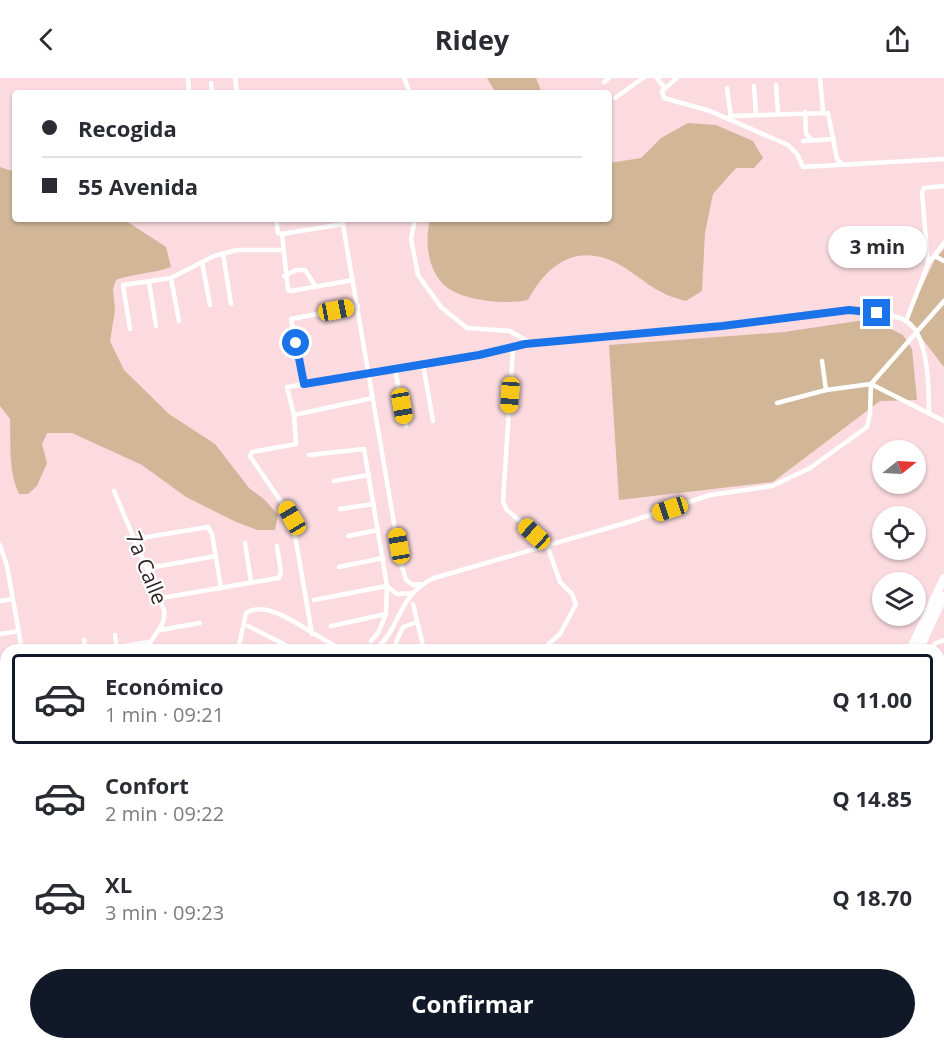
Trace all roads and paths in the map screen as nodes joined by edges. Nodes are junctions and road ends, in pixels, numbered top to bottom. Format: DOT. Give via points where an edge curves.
graph roads {
  1 [pos="643,78"];
  2 [pos="657,78"];
  3 [pos="677,78"];
  4 [pos="820,78"];
  5 [pos="211,83"];
  6 [pos="777,85"];
  7 [pos="754,86"];
  8 [pos="664,87"];
  9 [pos="727,87"];
  10 [pos="212,90"];
  11 [pos="615,98"];
  12 [pos="823,111"];
  13 [pos="778,112"];
  14 [pos="805,112"];
  15 [pos="756,114"];
  16 [pos="731,118"];
  17 [pos="834,139"];
  18 [pos="812,140"];
  19 [pos="803,141"];
  20 [pos="944,159"];
  21 [pos="843,165"];
  22 [pos="944,186"];
  23 [pos="276,222"];
  24 [pos="338,222"];
  25 [pos="343,222"];
  26 [pos="414,222"];
  27 [pos="282,234"];
  28 [pos="944,243"];
  29 [pos="282,250"];
  30 [pos="223,254"];
  31 [pos="934,256"];
  32 [pos="944,261"];
  33 [pos="202,262"];
  34 [pos="928,264"];
  35 [pos="284,276"];
  36 [pos="171,278"];
  37 [pos="352,280"];
  38 [pos="148,282"];
  39 [pos="316,287"];
  40 [pos="944,302"];
  41 [pos="231,304"];
  42 [pos="210,305"];
  43 [pos="358,306"];
  44 [pos="179,321"];
  45 [pos="906,321"];
  46 [pos="156,326"];
  47 [pos="130,329"];
  48 [pos="916,331"];
  49 [pos="532,344"];
  50 [pos="513,348"];
  51 [pos="822,361"];
  52 [pos="423,364"];
  53 [pos="395,369"];
  54 [pos="368,372"];
  55 [pos="304,384"];
  56 [pos="870,384"];
  57 [pos="826,390"];
  58 [pos="372,398"];
  59 [pos="777,403"];
  60 [pos="929,414"];
  61 [pos="294,415"];
  62 [pos="433,421"];
  63 [pos="944,422"];
  64 [pos="406,426"];
  65 [pos="309,455"];
  66 [pos="369,475"];
  67 [pos="334,481"];
  68 [pos="114,491"];
  69 [pos="374,504"];
  70 [pos="340,509"];
  71 [pos="378,530"];
  72 [pos="348,536"];
  73 [pos="135,539"];
  74 [pos="245,543"];
  75 [pos="0,545"];
  76 [pos="277,546"];
  77 [pos="547,546"];
  78 [pos="216,556"];
  79 [pos="383,558"];
  80 [pos="7,566"];
  81 [pos="0,567"];
  82 [pos="339,567"];
  83 [pos="149,568"];
  84 [pos="944,578"];
  85 [pos="251,582"];
  86 [pos="421,584"];
  87 [pos="387,586"];
  88 [pos="221,588"];
  89 [pos="412,593"];
  90 [pos="944,596"];
  91 [pos="161,598"];
  92 [pos="13,599"];
  93 [pos="314,600"];
  94 [pos="0,601"];
  95 [pos="413,604"];
  96 [pos="386,614"];
  97 [pos="417,622"];
  98 [pos="200,623"];
  99 [pos="248,626"];
  100 [pos="331,626"];
  101 [pos="160,630"];
  102 [pos="19,631"];
  103 [pos="0,634"];
  104 [pos="312,634"];
  105 [pos="115,635"];
  106 [pos="84,640"];
  107 [pos="371,640"];
  108 [pos="150,642"];
  109 [pos="21,644"];
  110 [pos="85,644"];
  111 [pos="116,644"];
  112 [pos="139,644"];
  113 [pos="239,644"];
  114 [pos="283,644"];
  115 [pos="332,644"];
  116 [pos="381,644"];
  117 [pos="396,644"];
  118 [pos="422,644"];
  119 [pos="548,644"];
  120 [pos="913,644"];
  121 [pos="922,644"];
  1 -- 11 [label="street"];
  2 -- 8 [label="street"];
  3 -- 8 [label="street"];
  4 -- 12 [label="street"];
  5 -- 10 [label="street"];
  6 -- 13 [label="street"];
  7 -- 15 [label="street"];
  8 -- 16 [label="street" via="664,98"];
  9 -- 16 [label="street"];
  12 -- 14 [label="street"];
  12 -- 17 [label="street" via="831,117"];
  13 -- 14 [label="street"];
  13 -- 15 [label="street"];
  14 -- 18 [label="street" via="807,134"];
  15 -- 16 [label="street"];
  16 -- 21 [label="street" via="788,145 803,167"];
  17 -- 18 [label="street"];
  17 -- 21 [label="street" via="837,159"];
  18 -- 19 [label="street"];
  20 -- 21 [label="street"];
  22 -- 34 [label="street" via="924,188 922,192"];
  23 -- 27 [label="street" via="278,233"];
  24 -- 27 [label="street"];
  25 -- 37 [label="street"];
  26 -- 49 [label="street" via="411,239 418,275 441,307 467,328 510,331"];
  27 -- 29 [label="street"];
  28 -- 31 [label="street"];
  29 -- 30 [label="street" via="237,250"];
  29 -- 35 [label="street"];
  30 -- 33 [label="street"];
  30 -- 41 [label="street"];
  31 -- 32 [label="street"];
  31 -- 34 [label="street"];
  33 -- 36 [label="street"];
  33 -- 42 [label="street"];
  34 -- 45 [label="street"];
  35 -- 39 [label="street" via="306,270"];
  35 -- 39 [label="street" via="285,286 291,291"];
  36 -- 38 [label="street"];
  36 -- 44 [label="street"];
  37 -- 39 [label="street"];
  37 -- 43 [label="street"];
  38 -- 46 [label="street"];
  38 -- 47 [label="street" via="122,287"];
  40 -- 48 [label="street"];
  43 -- 54 [label="street"];
  43 -- 55 [label="street" via="292,318"];
  45 -- 48 [label="street"];
  45 -- 49 [label="street" via="865,310 849,310"];
  48 -- 56 [label="street"];
  48 -- 60 [label="street" via="927,370"];
  49 -- 50 [label="street"];
  50 -- 52 [label="street"];
  50 -- 77 [label="street" via="503,502"];
  51 -- 57 [label="street"];
  52 -- 53 [label="street"];
  52 -- 62 [label="street"];
  53 -- 54 [label="street"];
  53 -- 64 [label="street"];
  54 -- 55 [label="street"];
  54 -- 58 [label="street"];
  55 -- 61 [label="street" via="287,387"];
  56 -- 57 [label="street"];
  56 -- 60 [label="street"];
  56 -- 77 [label="street" via="867,427 810,468 772,486 710,495"];
  57 -- 59 [label="street"];
  58 -- 61 [label="street"];
  58 -- 86 [label="street" via="405,578 413,585"];
  60 -- 63 [label="street"];
  61 -- 104 [label="street" via="296,444 252,452 250,456 292,518"];
  65 -- 66 [label="street" via="360,448 365,451"];
  66 -- 67 [label="street"];
  66 -- 69 [label="street"];
  68 -- 73 [label="street, 7a Calle"];
  69 -- 70 [label="street"];
  69 -- 71 [label="street"];
  71 -- 72 [label="street"];
  71 -- 79 [label="street"];
  73 -- 78 [label="street" via="204,526 209,528"];
  73 -- 83 [label="street, 7a Calle"];
  74 -- 85 [label="street"];
  75 -- 80 [label="street"];
  76 -- 85 [label="street" via="280,577"];
  77 -- 86 [label="street"];
  77 -- 119 [label="street" via="560,582 576,604 567,625"];
  78 -- 83 [label="street"];
  78 -- 88 [label="street"];
  79 -- 82 [label="street"];
  79 -- 87 [label="street"];
  80 -- 81 [label="street"];
  80 -- 92 [label="street"];
  83 -- 91 [label="street, 7a Calle"];
  84 -- 120 [label="highway"];
  85 -- 88 [label="street"];
  86 -- 89 [label="street"];
  87 -- 89 [label="street" via="397,594"];
  87 -- 93 [label="street"];
  87 -- 96 [label="street"];
  88 -- 91 [label="street"];
  89 -- 116 [label="street"];
  90 -- 121 [label="highway"];
  91 -- 101 [label="street, 7a Calle" via="165,616"];
  92 -- 94 [label="street"];
  92 -- 102 [label="street"];
  95 -- 97 [label="street"];
  96 -- 100 [label="street"];
  96 -- 107 [label="street"];
  97 -- 117 [label="street" via="403,627"];
  97 -- 118 [label="street"];
  98 -- 101 [label="street"];
  99 -- 114 [label="street"];
  101 -- 108 [label="street, 7a Calle"];
  102 -- 103 [label="street"];
  102 -- 109 [label="street"];
  104 -- 113 [label="street" via="276,612 254,608 246,613"];
  104 -- 115 [label="street"];
  105 -- 111 [label="street"];
  106 -- 110 [label="street"];
  108 -- 112 [label="street"];
}
